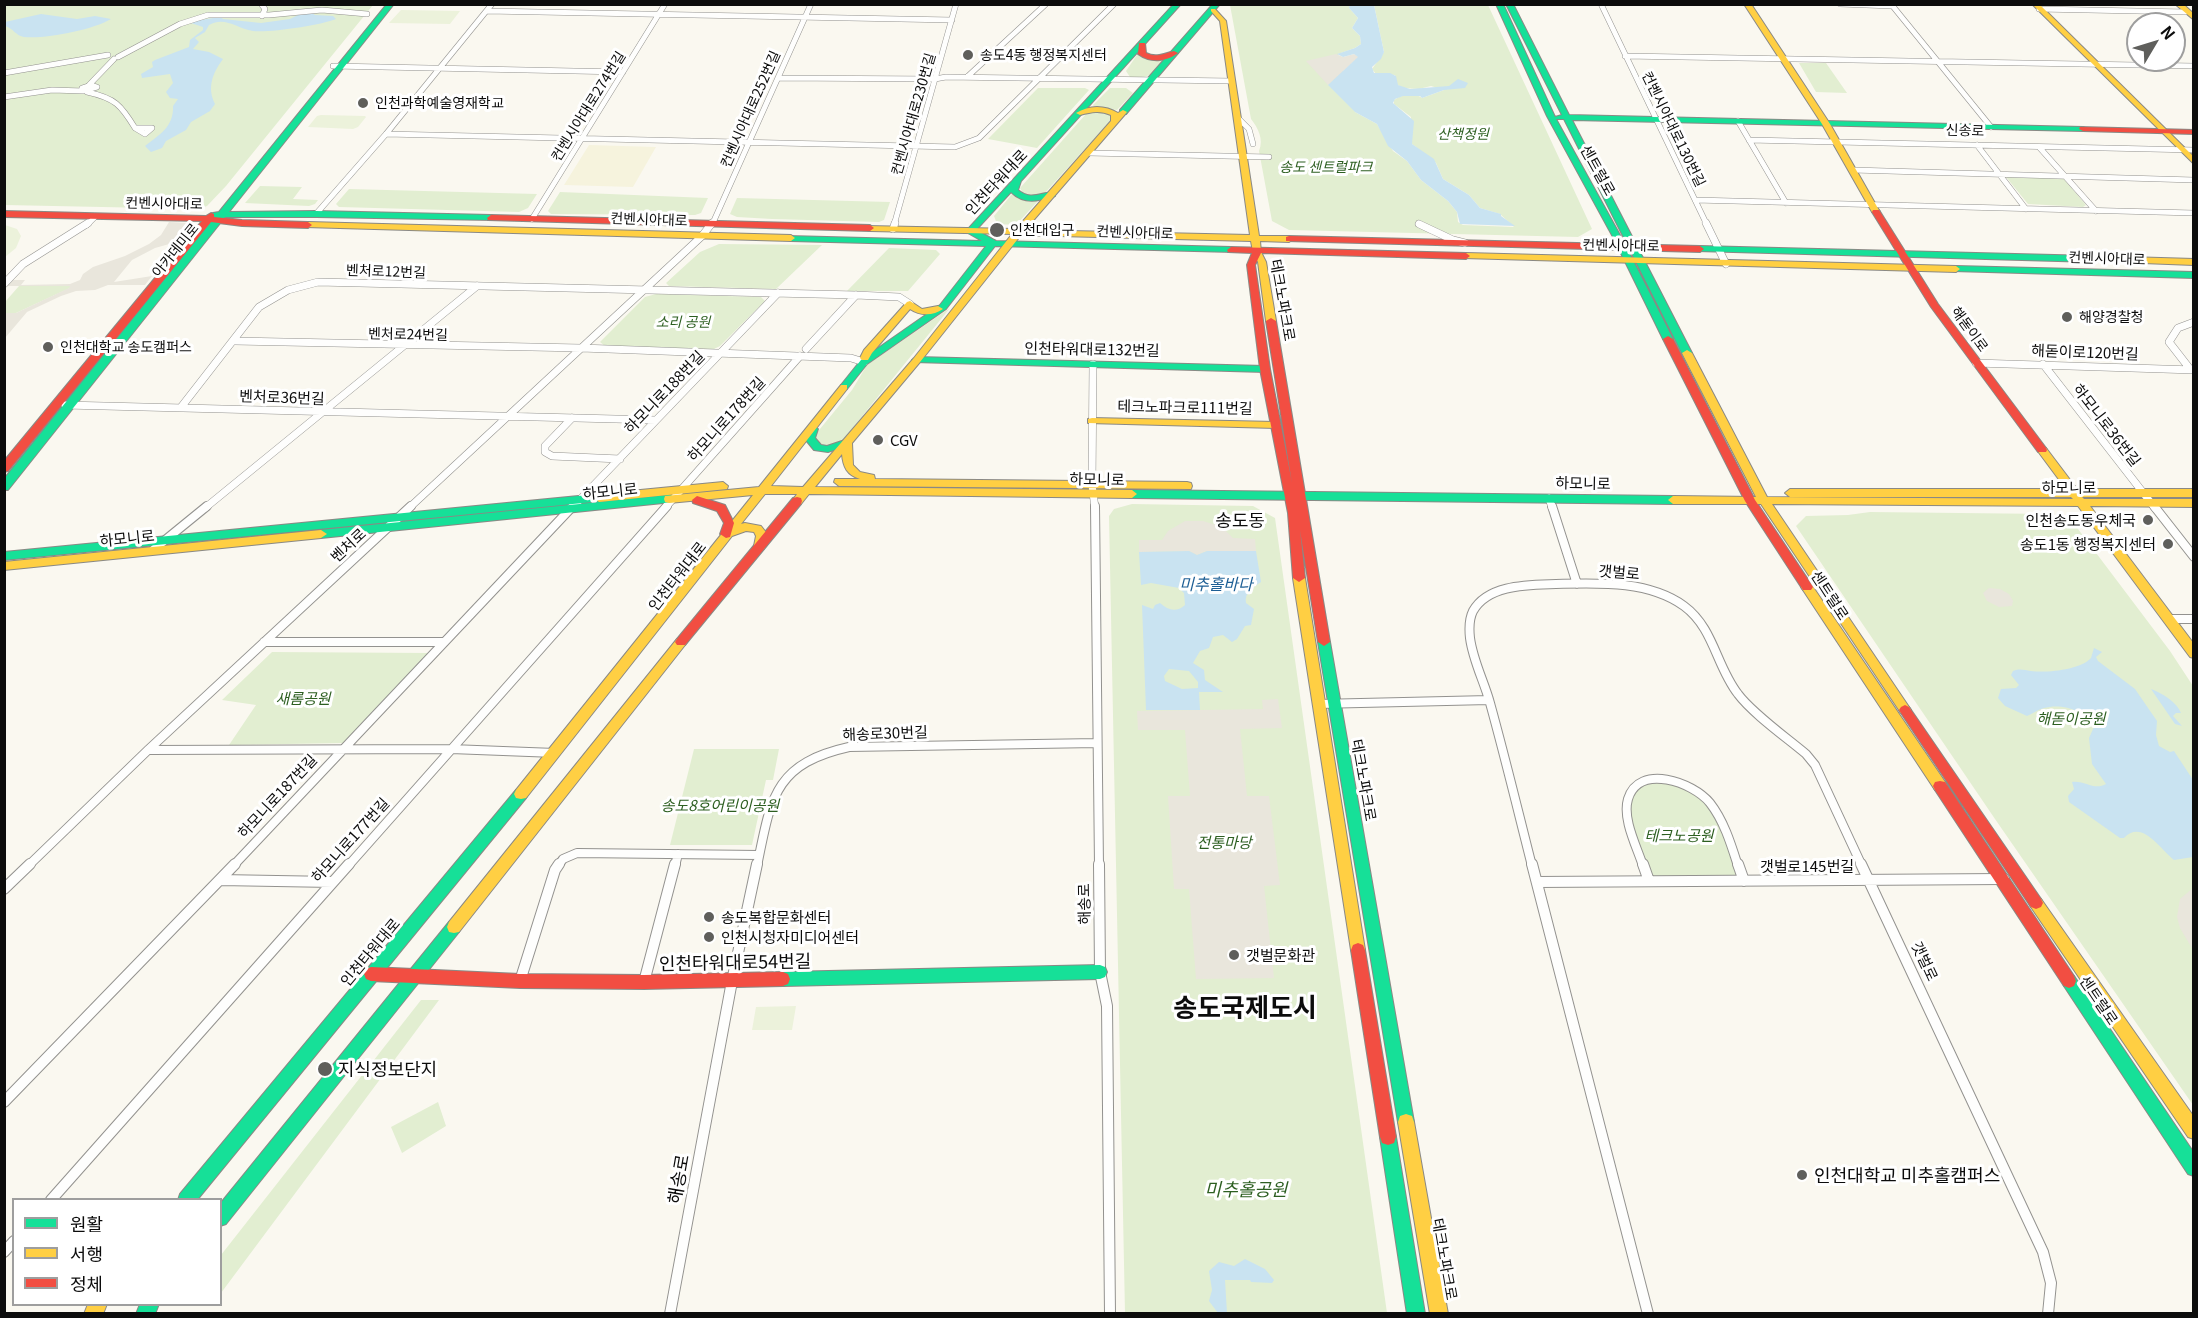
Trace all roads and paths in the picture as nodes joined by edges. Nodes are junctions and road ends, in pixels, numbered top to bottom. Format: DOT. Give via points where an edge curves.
graph roads {
  1 [pos="261,4"];
  2 [pos="383,4"];
  3 [pos="391,4"];
  4 [pos="492,4"];
  5 [pos="665,4"];
  6 [pos="811,4"];
  7 [pos="956,4"];
  8 [pos="1046,4"];
  9 [pos="1114,4"];
  10 [pos="1178,4"];
  11 [pos="1499,4"];
  12 [pos="1601,4"];
  13 [pos="1747,4"];
  14 [pos="1840,4"];
  15 [pos="1891,5"];
  16 [pos="343,7"];
  17 [pos="1215,7"];
  18 [pos="2037,7"];
  19 [pos="324,8"];
  20 [pos="1515,8"];
  21 [pos="336,11"];
  22 [pos="487,11"];
  23 [pos="2186,12"];
  24 [pos="659,14"];
  25 [pos="262,15"];
  26 [pos="805,17"];
  27 [pos="952,20"];
  28 [pos="1197,28"];
  29 [pos="1225,28"];
  30 [pos="1142,45"];
  31 [pos="1175,53"];
  32 [pos="1625,56"];
  33 [pos="110,59"];
  34 [pos="1783,59"];
  35 [pos="1938,62"];
  36 [pos="2095,65"];
  37 [pos="338,66"];
  38 [pos="2193,66"];
  39 [pos="441,68"];
  40 [pos="623,72"];
  41 [pos="4,73"];
  42 [pos="967,77"];
  43 [pos="778,78"];
  44 [pos="935,79"];
  45 [pos="1037,79"];
  46 [pos="1107,83"];
  47 [pos="1150,83"];
  48 [pos="1233,83"];
  49 [pos="96,84"];
  50 [pos="1032,84"];
  51 [pos="85,89"];
  52 [pos="102,94"];
  53 [pos="4,97"];
  54 [pos="1078,114"];
  55 [pos="1551,117"];
  56 [pos="1565,117"];
  57 [pos="1238,118"];
  58 [pos="1656,120"];
  59 [pos="1738,121"];
  60 [pos="1115,123"];
  61 [pos="1826,124"];
  62 [pos="1991,127"];
  63 [pos="134,128"];
  64 [pos="2161,132"];
  65 [pos="2193,132"];
  66 [pos="386,134"];
  67 [pos="582,139"];
  68 [pos="1749,140"];
  69 [pos="1836,141"];
  70 [pos="748,143"];
  71 [pos="1253,144"];
  72 [pos="1977,145"];
  73 [pos="916,147"];
  74 [pos="2039,147"];
  75 [pos="2180,150"];
  76 [pos="2193,150"];
  77 [pos="1089,153"];
  78 [pos="1243,156"];
  79 [pos="1269,157"];
  80 [pos="2193,162"];
  81 [pos="1852,170"];
  82 [pos="1999,175"];
  83 [pos="2065,176"];
  84 [pos="2193,180"];
  85 [pos="1017,181"];
  86 [pos="1055,192"];
  87 [pos="1695,200"];
  88 [pos="1786,203"];
  89 [pos="1873,206"];
  90 [pos="2026,209"];
  91 [pos="2096,211"];
  92 [pos="4,212"];
  93 [pos="262,213"];
  94 [pos="2193,213"];
  95 [pos="316,214"];
  96 [pos="95,216"];
  97 [pos="215,217"];
  98 [pos="532,219"];
  99 [pos="253,224"];
  100 [pos="712,224"];
  101 [pos="1419,224"];
  102 [pos="893,229"];
  103 [pos="769,231"];
  104 [pos="970,231"];
  105 [pos="1019,233"];
  106 [pos="702,236"];
  107 [pos="993,243"];
  108 [pos="1009,243"];
  109 [pos="1466,243"];
  110 [pos="1256,245"];
  111 [pos="1628,246"];
  112 [pos="1718,249"];
  113 [pos="1835,253"];
  114 [pos="1901,255"];
  115 [pos="1966,256"];
  116 [pos="1628,260"];
  117 [pos="1641,260"];
  118 [pos="2193,262"];
  119 [pos="1726,264"];
  120 [pos="1845,266"];
  121 [pos="1908,268"];
  122 [pos="1974,270"];
  123 [pos="2193,275"];
  124 [pos="4,284"];
  125 [pos="477,286"];
  126 [pos="645,289"];
  127 [pos="778,293"];
  128 [pos="856,295"];
  129 [pos="944,307"];
  130 [pos="909,308"];
  131 [pos="2193,322"];
  132 [pos="235,341"];
  133 [pos="403,346"];
  134 [pos="581,348"];
  135 [pos="806,349"];
  136 [pos="720,354"];
  137 [pos="800,356"];
  138 [pos="917,360"];
  139 [pos="864,362"];
  140 [pos="1976,363"];
  141 [pos="1093,364"];
  142 [pos="2043,364"];
  143 [pos="1265,369"];
  144 [pos="2192,370"];
  145 [pos="56,405"];
  146 [pos="70,405"];
  147 [pos="182,406"];
  148 [pos="322,412"];
  149 [pos="506,417"];
  150 [pos="572,418"];
  151 [pos="655,420"];
  152 [pos="1092,420"];
  153 [pos="816,423"];
  154 [pos="1276,425"];
  155 [pos="849,440"];
  156 [pos="620,459"];
  157 [pos="4,469"];
  158 [pos="879,482"];
  159 [pos="767,486"];
  160 [pos="809,486"];
  161 [pos="4,487"];
  162 [pos="1093,489"];
  163 [pos="1294,491"];
  164 [pos="2193,493"];
  165 [pos="684,494"];
  166 [pos="1755,497"];
  167 [pos="1549,498"];
  168 [pos="2076,498"];
  169 [pos="2147,498"];
  170 [pos="672,500"];
  171 [pos="580,501"];
  172 [pos="2193,503"];
  173 [pos="570,511"];
  174 [pos="398,517"];
  175 [pos="387,528"];
  176 [pos="727,536"];
  177 [pos="166,539"];
  178 [pos="760,546"];
  179 [pos="153,550"];
  180 [pos="4,556"];
  181 [pos="2193,556"];
  182 [pos="4,566"];
  183 [pos="1577,584"];
  184 [pos="2168,619"];
  185 [pos="2193,619"];
  186 [pos="264,642"];
  187 [pos="443,642"];
  188 [pos="2193,654"];
  189 [pos="1489,700"];
  190 [pos="1318,704"];
  191 [pos="1336,705"];
  192 [pos="1097,743"];
  193 [pos="342,749"];
  194 [pos="451,749"];
  195 [pos="148,750"];
  196 [pos="555,753"];
  197 [pos="678,854"];
  198 [pos="759,855"];
  199 [pos="2018,878"];
  200 [pos="220,879"];
  201 [pos="2000,879"];
  202 [pos="1744,881"];
  203 [pos="1871,881"];
  204 [pos="333,882"];
  205 [pos="1537,882"];
  206 [pos="1649,882"];
  207 [pos="4,889"];
  208 [pos="1100,972"];
  209 [pos="371,974"];
  210 [pos="416,976"];
  211 [pos="520,981"];
  212 [pos="732,981"];
  213 [pos="644,982"];
  214 [pos="4,1102"];
  215 [pos="2193,1131"];
  216 [pos="2193,1168"];
  217 [pos="53,1198"];
  218 [pos="188,1198"];
  219 [pos="222,1216"];
  220 [pos="670,1314"];
  221 [pos="1110,1314"];
  222 [pos="1416,1314"];
  223 [pos="1439,1314"];
  224 [pos="1648,1314"];
  225 [pos="2048,1314"];
  1 -- 25 [label="street" via="265,9"];
  2 -- 37 [label="main road, 아카데미로"];
  3 -- 37 [label="main road, 아카데미로"];
  4 -- 22 [label="street"];
  5 -- 24 [label="street, 컨벤시아대로274번길"];
  6 -- 26 [label="street, 컨벤시아대로252번길"];
  7 -- 27 [label="street, 컨벤시아대로230번길"];
  8 -- 42 [label="street"];
  9 -- 45 [label="street"];
  10 -- 30 [label="main road, 인천타워대로"];
  11 -- 55 [label="main road, 센트럴로"];
  12 -- 32 [label="street, 컨벤시아대로130번길"];
  13 -- 34 [label="main road, 해돋이로"];
  14 -- 15 [label="street"];
  15 -- 35 [label="street"];
  16 -- 19 [label="street"];
  16 -- 21 [label="street"];
  16 -- 21 [label="street" via="367,14"];
  17 -- 28 [label="main road"];
  17 -- 29 [label="main road, 테크노파크로"];
  18 -- 23 [label="street"];
  18 -- 36 [label="main road"];
  19 -- 21 [label="street"];
  19 -- 25 [label="street"];
  20 -- 56 [label="main road, 센트럴로"];
  22 -- 24 [label="street"];
  22 -- 39 [label="street"];
  24 -- 26 [label="street"];
  24 -- 40 [label="street, 컨벤시아대로274번길"];
  25 -- 33 [label="street" via="201,16"];
  26 -- 27 [label="street"];
  26 -- 43 [label="street, 컨벤시아대로252번길"];
  27 -- 44 [label="street, 컨벤시아대로230번길"];
  28 -- 29 [label="main road" via="1214,22"];
  28 -- 31 [label="main road"];
  29 -- 48 [label="main road, 테크노파크로"];
  30 -- 31 [label="main road" via="1142,54 1150,58"];
  30 -- 46 [label="main road, 인천타워대로"];
  31 -- 47 [label="main road"];
  32 -- 34 [label="street"];
  32 -- 58 [label="street, 컨벤시아대로130번길"];
  33 -- 41 [label="street"];
  33 -- 49 [label="street" via="99,71"];
  34 -- 35 [label="street"];
  34 -- 61 [label="main road, 해돋이로"];
  35 -- 36 [label="street"];
  35 -- 62 [label="street"];
  36 -- 38 [label="street"];
  36 -- 64 [label="main road"];
  37 -- 39 [label="street"];
  37 -- 97 [label="main road, 아카데미로"];
  39 -- 40 [label="street"];
  39 -- 66 [label="street"];
  40 -- 67 [label="street, 컨벤시아대로274번길"];
  42 -- 44 [label="street"];
  42 -- 45 [label="street"];
  43 -- 44 [label="street"];
  43 -- 70 [label="street, 컨벤시아대로252번길"];
  44 -- 50 [label="street"];
  44 -- 73 [label="street, 컨벤시아대로230번길"];
  45 -- 46 [label="street"];
  45 -- 50 [label="street"];
  46 -- 47 [label="street"];
  46 -- 50 [label="street"];
  46 -- 54 [label="main road, 인천타워대로"];
  47 -- 48 [label="street"];
  47 -- 60 [label="main road"];
  48 -- 57 [label="main road, 테크노파크로"];
  49 -- 51 [label="street"];
  49 -- 52 [label="street"];
  50 -- 73 [label="street" via="978,138 955,147"];
  51 -- 52 [label="street"];
  51 -- 53 [label="street"];
  52 -- 63 [label="street" via="124,110"];
  54 -- 60 [label="main road" via="1108,110 1115,114"];
  54 -- 85 [label="main road, 인천타워대로"];
  55 -- 56 [label="main road"];
  55 -- 111 [label="main road, 센트럴로"];
  56 -- 58 [label="main road"];
  56 -- 111 [label="main road, 센트럴로"];
  57 -- 71 [label="street" via="1249,129"];
  57 -- 78 [label="main road, 테크노파크로"];
  58 -- 59 [label="main road"];
  58 -- 87 [label="street, 컨벤시아대로130번길"];
  59 -- 61 [label="main road"];
  59 -- 68 [label="street"];
  60 -- 77 [label="main road"];
  61 -- 62 [label="main road"];
  61 -- 69 [label="main road, 해돋이로"];
  62 -- 64 [label="main road"];
  64 -- 65 [label="main road"];
  64 -- 75 [label="main road"];
  66 -- 67 [label="street"];
  66 -- 95 [label="street"];
  67 -- 70 [label="street"];
  67 -- 98 [label="street, 컨벤시아대로274번길"];
  68 -- 69 [label="street, 신송로"];
  68 -- 88 [label="street"];
  69 -- 72 [label="street, 신송로"];
  69 -- 81 [label="main road, 해돋이로"];
  70 -- 73 [label="street"];
  70 -- 100 [label="street, 컨벤시아대로252번길"];
  72 -- 74 [label="street, 신송로"];
  72 -- 82 [label="street"];
  73 -- 102 [label="street, 컨벤시아대로230번길"];
  74 -- 75 [label="street, 신송로"];
  74 -- 83 [label="street"];
  75 -- 76 [label="street, 신송로"];
  75 -- 80 [label="main road"];
  77 -- 78 [label="street"];
  77 -- 86 [label="main road"];
  78 -- 79 [label="street"];
  78 -- 110 [label="main road, 테크노파크로"];
  81 -- 82 [label="street"];
  81 -- 89 [label="main road, 해돋이로"];
  82 -- 83 [label="street"];
  82 -- 90 [label="street"];
  83 -- 84 [label="street"];
  83 -- 91 [label="street"];
  85 -- 86 [label="main road" via="1014,191 1020,197 1038,199"];
  85 -- 104 [label="main road, 인천타워대로"];
  86 -- 105 [label="main road"];
  87 -- 88 [label="street"];
  87 -- 112 [label="street, 컨벤시아대로130번길"];
  88 -- 89 [label="street"];
  89 -- 90 [label="street"];
  89 -- 114 [label="main road, 해돋이로"];
  90 -- 91 [label="street"];
  91 -- 94 [label="street"];
  92 -- 96 [label="main road, 컨벤시아대로"];
  92 -- 97 [label="main road, 컨벤시아대로"];
  93 -- 95 [label="main road, 컨벤시아대로"];
  93 -- 97 [label="main road, 컨벤시아대로"];
  93 -- 99 [label="main road" via="251,218"];
  95 -- 98 [label="main road, 컨벤시아대로"];
  96 -- 97 [label="main road, 컨벤시아대로"];
  96 -- 124 [label="street" via="82,229 23,264"];
  97 -- 99 [label="main road, 컨벤시아대로"];
  97 -- 145 [label="main road, 아카데미로"];
  97 -- 146 [label="main road, 아카데미로"];
  98 -- 100 [label="main road, 컨벤시아대로"];
  99 -- 106 [label="main road, 컨벤시아대로"];
  100 -- 103 [label="main road, 컨벤시아대로"];
  100 -- 106 [label="street, 벤처로"];
  101 -- 109 [label="street"];
  102 -- 103 [label="main road, 컨벤시아대로"];
  102 -- 104 [label="main road, 컨벤시아대로"];
  103 -- 106 [label="main road, 컨벤시아대로"];
  103 -- 107 [label="main road, 컨벤시아대로"];
  104 -- 105 [label="main road, 컨벤시아대로"];
  104 -- 107 [label="main road, 인천타워대로"];
  105 -- 108 [label="main road"];
  105 -- 110 [label="main road, 컨벤시아대로"];
  106 -- 126 [label="street, 벤처로"];
  107 -- 108 [label="main road, 컨벤시아대로"];
  107 -- 129 [label="main road, 인천타워대로"];
  108 -- 110 [label="main road, 컨벤시아대로"];
  108 -- 138 [label="main road"];
  109 -- 110 [label="main road, 컨벤시아대로"];
  109 -- 111 [label="main road, 컨벤시아대로"];
  110 -- 116 [label="main road, 컨벤시아대로"];
  110 -- 143 [label="main road, 테크노파크로" via="1251,265"];
  110 -- 163 [label="main road, 테크노파크로" via="1280,367"];
  111 -- 112 [label="main road, 컨벤시아대로"];
  111 -- 116 [label="main road, 센트럴로"];
  111 -- 117 [label="main road, 센트럴로"];
  112 -- 113 [label="main road, 컨벤시아대로"];
  112 -- 119 [label="street, 컨벤시아대로130번길"];
  113 -- 114 [label="main road, 컨벤시아대로"];
  113 -- 120 [label="main road" via="1851,255 1858,261 1856,265"];
  114 -- 115 [label="main road, 컨벤시아대로"];
  114 -- 121 [label="main road, 해돋이로"];
  115 -- 118 [label="main road, 컨벤시아대로"];
  115 -- 122 [label="main road" via="1949,261"];
  116 -- 117 [label="main road, 컨벤시아대로"];
  116 -- 166 [label="main road, 센트럴로"];
  117 -- 119 [label="main road, 컨벤시아대로"];
  117 -- 166 [label="main road, 센트럴로"];
  119 -- 120 [label="main road, 컨벤시아대로"];
  120 -- 121 [label="main road, 컨벤시아대로"];
  121 -- 122 [label="main road, 컨벤시아대로"];
  121 -- 140 [label="main road, 해돋이로"];
  122 -- 123 [label="main road, 컨벤시아대로"];
  125 -- 126 [label="street, 벤처로12번길"];
  125 -- 132 [label="street, 벤처로12번길" via="306,284 266,302"];
  125 -- 133 [label="street"];
  126 -- 127 [label="street, 벤처로12번길"];
  126 -- 134 [label="street, 벤처로"];
  127 -- 128 [label="street, 벤처로12번길"];
  127 -- 136 [label="street, 하모니로188번길"];
  128 -- 130 [label="street, 벤처로12번길" via="899,297"];
  128 -- 135 [label="street"];
  129 -- 130 [label="main road" via="927,312"];
  129 -- 139 [label="main road, 인천타워대로"];
  130 -- 139 [label="main road" via="867,351"];
  131 -- 144 [label="street" via="2178,328 2169,342"];
  132 -- 133 [label="street, 벤처로24번길"];
  132 -- 147 [label="street, 벤처로12번길"];
  133 -- 134 [label="street, 벤처로24번길"];
  133 -- 148 [label="street"];
  134 -- 136 [label="street, 벤처로24번길"];
  134 -- 149 [label="street, 벤처로"];
  136 -- 137 [label="street, 벤처로24번길"];
  136 -- 151 [label="street, 하모니로188번길"];
  137 -- 139 [label="street, 벤처로24번길"];
  137 -- 165 [label="street, 하모니로178번길"];
  138 -- 141 [label="main road, 인천타워대로132번길"];
  138 -- 155 [label="main road"];
  139 -- 153 [label="main road, 인천타워대로"];
  140 -- 142 [label="street, 해돋이로120번길"];
  140 -- 168 [label="main road, 해돋이로"];
  141 -- 143 [label="main road, 인천타워대로132번길"];
  141 -- 152 [label="street, 해송로"];
  142 -- 144 [label="street, 해돋이로120번길"];
  142 -- 169 [label="street, 하모니로36번길"];
  143 -- 154 [label="main road, 테크노파크로"];
  145 -- 146 [label="street, 벤처로36번길"];
  145 -- 157 [label="main road, 아카데미로"];
  146 -- 147 [label="street, 벤처로36번길"];
  146 -- 161 [label="main road, 아카데미로"];
  147 -- 148 [label="street, 벤처로36번길"];
  148 -- 149 [label="street, 벤처로36번길"];
  148 -- 177 [label="street"];
  149 -- 150 [label="street, 벤처로36번길"];
  149 -- 174 [label="street, 벤처로"];
  150 -- 151 [label="street, 벤처로36번길"];
  150 -- 156 [label="street" via="545,446 544,452 552,456"];
  151 -- 156 [label="street, 하모니로188번길"];
  152 -- 154 [label="main road, 테크노파크로111번길"];
  152 -- 162 [label="street, 해송로"];
  153 -- 155 [label="main road" via="810,439 818,448 834,448"];
  153 -- 159 [label="main road, 인천타워대로"];
  154 -- 163 [label="main road, 테크노파크로"];
  155 -- 158 [label="main road" via="845,462 849,468"];
  155 -- 160 [label="main road"];
  156 -- 171 [label="street, 하모니로188번길"];
  158 -- 160 [label="main road, 하모니로"];
  158 -- 162 [label="main road, 하모니로"];
  159 -- 160 [label="main road, 하모니로"];
  159 -- 165 [label="main road, 하모니로"];
  159 -- 176 [label="main road, 인천타워대로"];
  160 -- 162 [label="main road, 하모니로"];
  160 -- 178 [label="main road"];
  162 -- 163 [label="main road, 하모니로"];
  162 -- 192 [label="street, 해송로"];
  163 -- 166 [label="main road, 하모니로"];
  163 -- 167 [label="main road, 하모니로"];
  163 -- 190 [label="main road, 테크노파크로" via="1300,585"];
  163 -- 191 [label="main road, 테크노파크로"];
  164 -- 169 [label="main road, 하모니로"];
  165 -- 170 [label="main road, 하모니로"];
  165 -- 171 [label="main road, 하모니로"];
  165 -- 176 [label="main road" via="721,508 729,523"];
  166 -- 167 [label="main road, 하모니로"];
  166 -- 168 [label="main road, 하모니로"];
  166 -- 199 [label="main road, 센트럴로"];
  166 -- 201 [label="main road, 센트럴로"];
  167 -- 183 [label="street"];
  168 -- 169 [label="main road, 하모니로"];
  168 -- 184 [label="main road, 해돋이로"];
  169 -- 172 [label="main road, 하모니로"];
  169 -- 181 [label="street"];
  170 -- 173 [label="main road, 하모니로"];
  170 -- 194 [label="street, 하모니로177번길"];
  171 -- 173 [label="street, 하모니로188번길"];
  171 -- 174 [label="main road, 하모니로"];
  173 -- 175 [label="main road, 하모니로"];
  173 -- 187 [label="street, 하모니로187번길"];
  174 -- 175 [label="street, 벤처로"];
  174 -- 177 [label="main road, 하모니로"];
  175 -- 179 [label="main road, 하모니로"];
  175 -- 186 [label="street, 벤처로"];
  176 -- 178 [label="main road" via="745,526 755,528 762,535"];
  176 -- 196 [label="main road, 인천타워대로"];
  177 -- 179 [label="street"];
  177 -- 180 [label="main road, 하모니로"];
  178 -- 210 [label="main road"];
  179 -- 182 [label="main road, 하모니로"];
  183 -- 189 [label="street, 갯벌로" via="1510,588 1492,593 1476,606 1468,635"];
  183 -- 203 [label="street, 갯벌로" via="1648,590 1680,603 1698,618 1731,686 1815,765"];
  184 -- 185 [label="street"];
  184 -- 188 [label="main road, 해돋이로"];
  186 -- 187 [label="street"];
  186 -- 195 [label="street, 벤처로"];
  187 -- 193 [label="street, 하모니로187번길"];
  189 -- 191 [label="street"];
  189 -- 205 [label="street, 갯벌로"];
  190 -- 191 [label="street"];
  190 -- 222 [label="main road, 테크노파크로"];
  191 -- 223 [label="main road, 테크노파크로"];
  192 -- 198 [label="street, 해송로30번길" via="849,747 824,752 789,772 773,794"];
  192 -- 208 [label="street, 해송로"];
  193 -- 194 [label="street"];
  193 -- 195 [label="street"];
  193 -- 200 [label="street, 하모니로187번길"];
  194 -- 196 [label="street"];
  194 -- 204 [label="street, 하모니로177번길"];
  195 -- 207 [label="street, 벤처로"];
  196 -- 209 [label="main road, 인천타워대로"];
  197 -- 198 [label="street"];
  197 -- 211 [label="street" via="577,853 563,860 555,870"];
  197 -- 213 [label="street"];
  198 -- 212 [label="street, 해송로30번길"];
  199 -- 201 [label="street, 갯벌로145번길"];
  199 -- 215 [label="main road, 센트럴로"];
  200 -- 204 [label="street"];
  200 -- 214 [label="street, 하모니로187번길"];
  201 -- 203 [label="street, 갯벌로145번길"];
  201 -- 216 [label="main road, 센트럴로"];
  202 -- 203 [label="street, 갯벌로145번길"];
  202 -- 206 [label="street, 갯벌로145번길"];
  202 -- 206 [label="street, 갯벌로145번길" via="1708,800 1682,782 1660,779 1640,784 1627,798 1626,811"];
  203 -- 225 [label="street, 갯벌로" via="2043,1252 2051,1273"];
  204 -- 217 [label="street, 하모니로177번길"];
  205 -- 206 [label="street, 갯벌로145번길"];
  205 -- 224 [label="street, 갯벌로"];
  208 -- 212 [label="main road, 인천타워대로54번길"];
  208 -- 221 [label="street, 해송로" via="1107,1006"];
  209 -- 210 [label="main road, 인천타워대로54번길"];
  209 -- 218 [label="main road, 인천타워대로"];
  210 -- 211 [label="main road, 인천타워대로54번길"];
  210 -- 219 [label="main road"];
  211 -- 213 [label="main road, 인천타워대로54번길"];
  212 -- 213 [label="main road, 인천타워대로54번길"];
  212 -- 220 [label="street, 해송로"];
}
